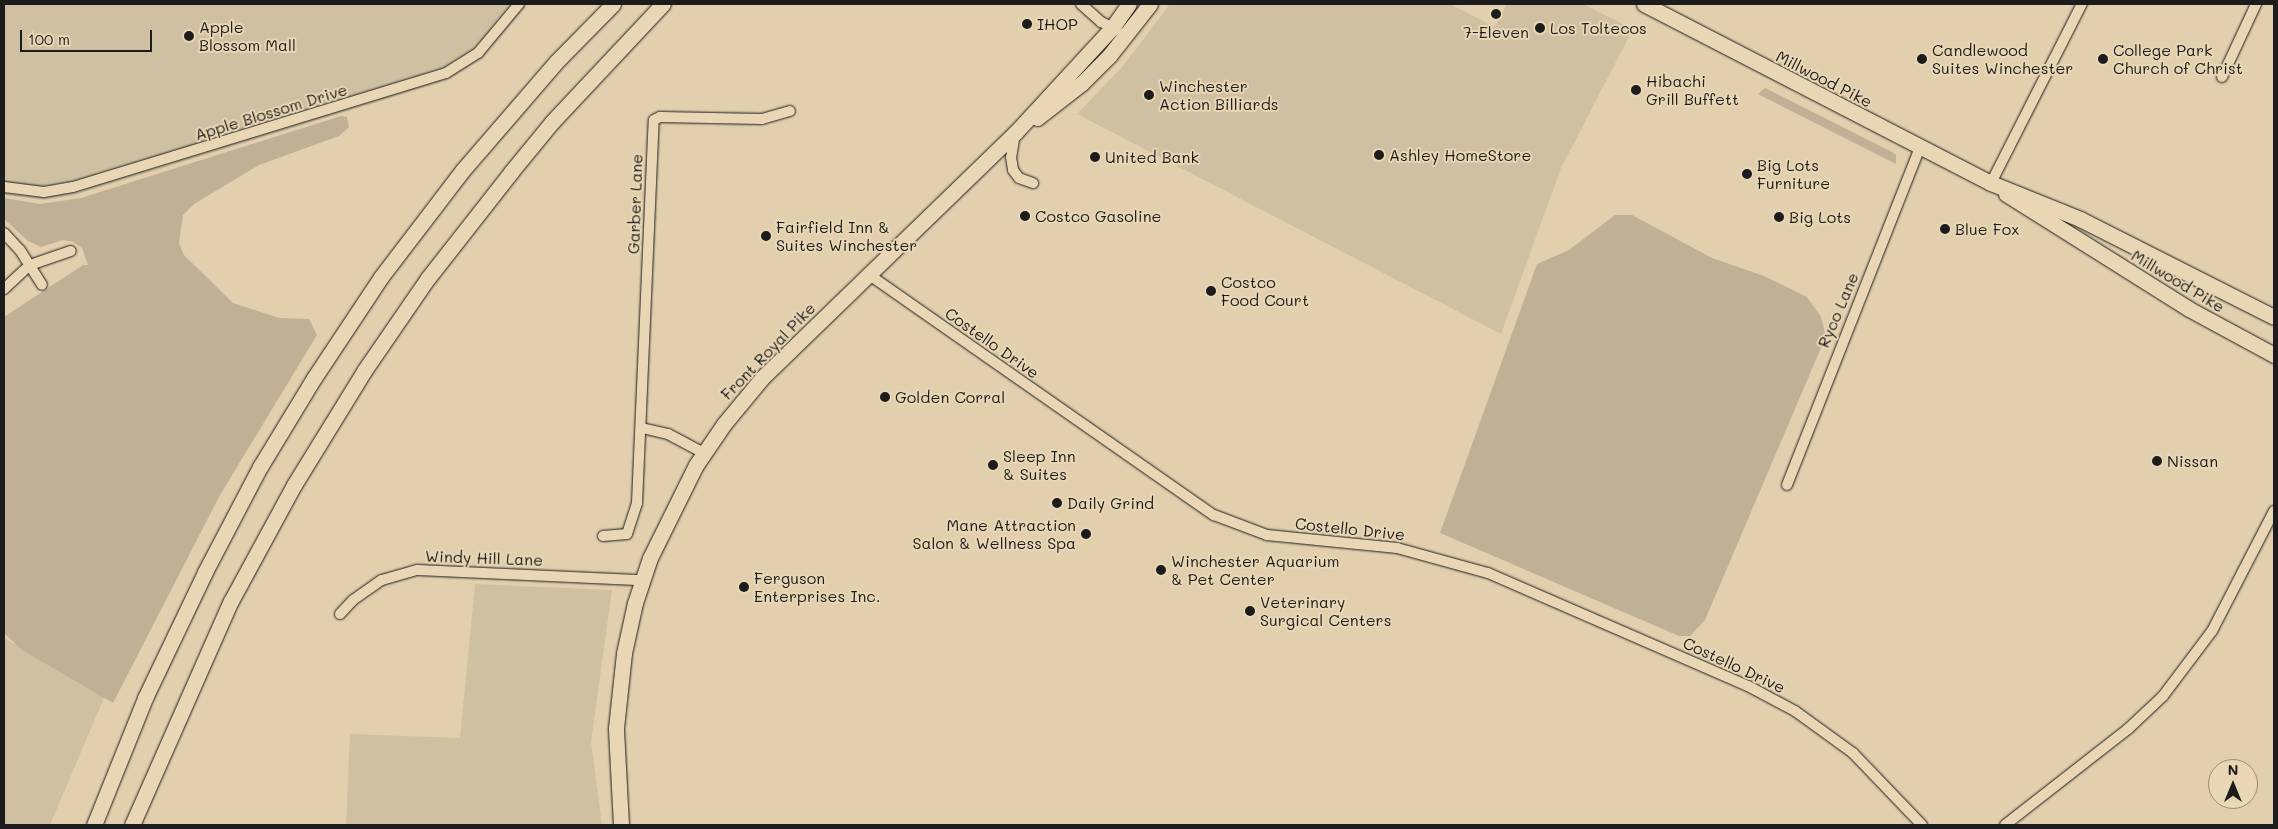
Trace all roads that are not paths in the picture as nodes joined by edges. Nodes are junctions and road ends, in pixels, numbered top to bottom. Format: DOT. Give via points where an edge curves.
graph roads {
  1 [pos="519,4"];
  2 [pos="606,4"];
  3 [pos="613,4"];
  4 [pos="663,4"];
  5 [pos="1082,4"];
  6 [pos="1129,4"];
  7 [pos="1150,4"];
  8 [pos="1644,4"];
  9 [pos="2082,4"];
  10 [pos="2256,4"];
  11 [pos="1112,28"];
  12 [pos="1130,33"];
  13 [pos="580,36"];
  14 [pos="2222,77"];
  15 [pos="790,111"];
  16 [pos="1015,134"];
  17 [pos="1920,148"];
  18 [pos="1033,183"];
  19 [pos="1991,183"];
  20 [pos="4,187"];
  21 [pos="4,233"];
  22 [pos="71,251"];
  23 [pos="30,265"];
  24 [pos="868,274"];
  25 [pos="42,285"];
  26 [pos="4,289"];
  27 [pos="2274,317"];
  28 [pos="2274,355"];
  29 [pos="642,428"];
  30 [pos="704,453"];
  31 [pos="1787,485"];
  32 [pos="2274,511"];
  33 [pos="603,536"];
  34 [pos="642,580"];
  35 [pos="340,614"];
  36 [pos="94,825"];
  37 [pos="132,825"];
  38 [pos="621,825"];
  39 [pos="1922,825"];
  40 [pos="2005,825"];
  1 -- 20 [label="street, Apple Blossom Drive" via="478,53 446,73 73,187 44,192"];
  2 -- 13 [label="highway"];
  3 -- 13 [label="highway"];
  4 -- 37 [label="highway" via="510,172 428,278 364,371 278,513 231,601"];
  5 -- 11 [label="street"];
  6 -- 11 [label="highway, Front Royal Pike"];
  7 -- 12 [label="highway, Front Royal Pike"];
  8 -- 17 [label="highway, Millwood Pike"];
  9 -- 19 [label="street"];
  10 -- 14 [label="street"];
  11 -- 12 [label="street"];
  11 -- 16 [label="highway, Front Royal Pike"];
  12 -- 16 [label="highway, Front Royal Pike" via="1082,82"];
  13 -- 36 [label="highway" via="507,117 430,211 361,306 295,409 239,506 197,588 146,698"];
  15 -- 29 [label="street, Garber Lane" via="762,119 660,117 654,120"];
  16 -- 18 [label="street" via="1011,157 1013,170 1019,178"];
  16 -- 24 [label="highway, Front Royal Pike"];
  17 -- 19 [label="highway, Millwood Pike"];
  17 -- 31 [label="street, Ryco Lane" via="1836,353"];
  19 -- 27 [label="highway, Millwood Pike" via="2080,219"];
  19 -- 28 [label="highway, Millwood Pike" via="2189,309"];
  21 -- 23 [label="street"];
  22 -- 23 [label="street"];
  23 -- 25 [label="street"];
  23 -- 26 [label="street"];
  24 -- 30 [label="highway, Front Royal Pike" via="762,378"];
  24 -- 39 [label="street, Costello Drive" via="1214,515 1268,535 1380,545 1441,557 1488,572 1748,686 1796,711 1853,753"];
  29 -- 30 [label="street" via="668,434"];
  29 -- 33 [label="street, Garber Lane" via="637,503 630,530 622,536"];
  30 -- 34 [label="highway, Front Royal Pike" via="667,519"];
  32 -- 40 [label="street" via="2212,631 2163,696 2128,729"];
  34 -- 35 [label="street, Windy Hill Lane" via="414,571 394,575 368,588"];
  34 -- 38 [label="highway, Front Royal Pike" via="624,653 617,712 616,762"];
}
